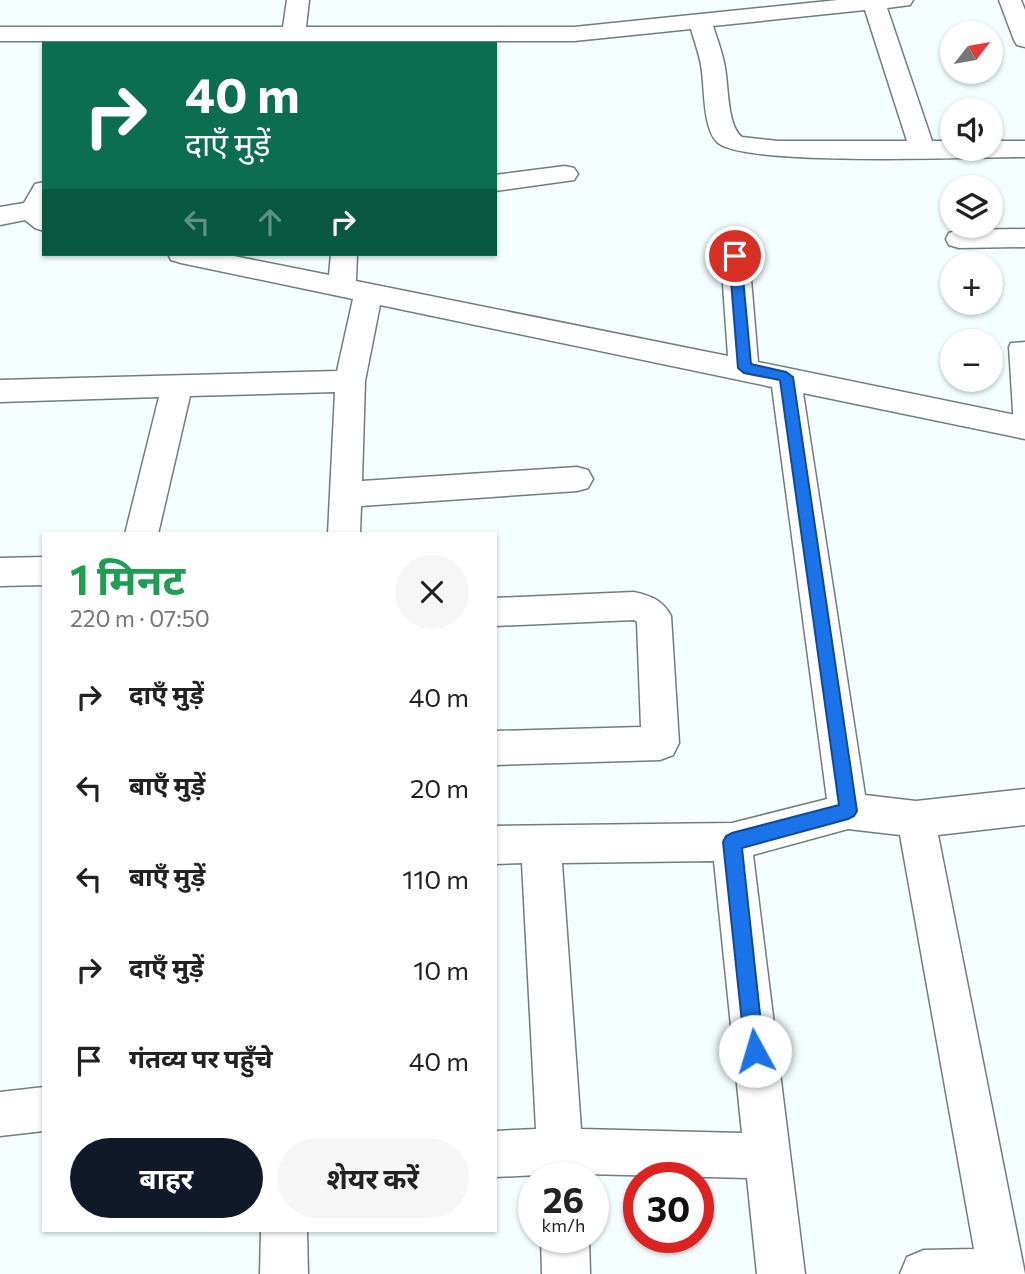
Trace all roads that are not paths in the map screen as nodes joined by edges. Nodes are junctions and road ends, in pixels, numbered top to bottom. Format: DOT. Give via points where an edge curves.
graph roads {
  1 [pos="298,0"];
  2 [pos="902,0"];
  3 [pos="1010,0"];
  4 [pos="874,3"];
  5 [pos="700,22"];
  6 [pos="0,34"];
  7 [pos="295,34"];
  8 [pos="120,39"];
  9 [pos="358,39"];
  10 [pos="1025,40"];
  11 [pos="922,149"];
  12 [pos="1025,149"];
  13 [pos="565,174"];
  14 [pos="497,183"];
  15 [pos="41,208"];
  16 [pos="0,216"];
  17 [pos="1025,238"];
  18 [pos="959,239"];
  19 [pos="191,256"];
  20 [pos="345,256"];
  21 [pos="735,256"];
  22 [pos="356,289"];
  23 [pos="1025,347"];
  24 [pos="744,368"];
  25 [pos="786,377"];
  26 [pos="350,381"];
  27 [pos="177,387"];
  28 [pos="0,391"];
  29 [pos="1023,427"];
  30 [pos="577,480"];
  31 [pos="345,495"];
  32 [pos="141,532"];
  33 [pos="344,532"];
  34 [pos="0,572"];
  35 [pos="42,572"];
  36 [pos="497,612"];
  37 [pos="497,748"];
  38 [pos="1025,807"];
  39 [pos="848,811"];
  40 [pos="916,819"];
  41 [pos="732,842"];
  42 [pos="541,843"];
  43 [pos="497,845"];
  44 [pos="42,1109"];
  45 [pos="0,1114"];
  46 [pos="497,1154"];
  47 [pos="766,1156"];
  48 [pos="549,1162"];
  49 [pos="562,1162"];
  50 [pos="609,1162"];
  51 [pos="284,1232"];
  52 [pos="565,1253"];
  53 [pos="1003,1273"];
  54 [pos="284,1274"];
  55 [pos="566,1274"];
  56 [pos="781,1274"];
  57 [pos="924,1274"];
  1 -- 7 [label="street"];
  2 -- 4 [label="street"];
  3 -- 10 [label="street"];
  4 -- 5 [label="street"];
  4 -- 11 [label="street"];
  5 -- 9 [label="street" via="585,34"];
  5 -- 11 [label="street" via="713,64 718,110 726,136 735,144 778,149"];
  6 -- 8 [label="street"];
  7 -- 8 [label="street"];
  7 -- 9 [label="street"];
  11 -- 12 [label="street"];
  13 -- 14 [label="street"];
  15 -- 16 [label="street"];
  17 -- 18 [label="street"];
  19 -- 22 [label="street"];
  20 -- 22 [label="street"];
  21 -- 24 [label="street"];
  22 -- 24 [label="street"];
  22 -- 26 [label="street"];
  23 -- 29 [label="lane" via="1016,348"];
  24 -- 25 [label="street"];
  25 -- 29 [label="street"];
  25 -- 39 [label="street"];
  26 -- 27 [label="street"];
  26 -- 31 [label="street"];
  27 -- 28 [label="street"];
  27 -- 32 [label="street"];
  30 -- 31 [label="street"];
  31 -- 33 [label="street"];
  34 -- 35 [label="street"];
  36 -- 37 [label="street" via="645,609 654,617 660,743"];
  38 -- 40 [label="street"];
  39 -- 40 [label="street"];
  39 -- 41 [label="street"];
  40 -- 53 [label="street"];
  41 -- 42 [label="street"];
  41 -- 47 [label="street"];
  42 -- 43 [label="street"];
  42 -- 49 [label="street"];
  44 -- 45 [label="street"];
  46 -- 48 [label="street"];
  47 -- 50 [label="street"];
  47 -- 56 [label="street"];
  51 -- 54 [label="street"];
  52 -- 55 [label="street"];
  53 -- 57 [label="street"];
}
